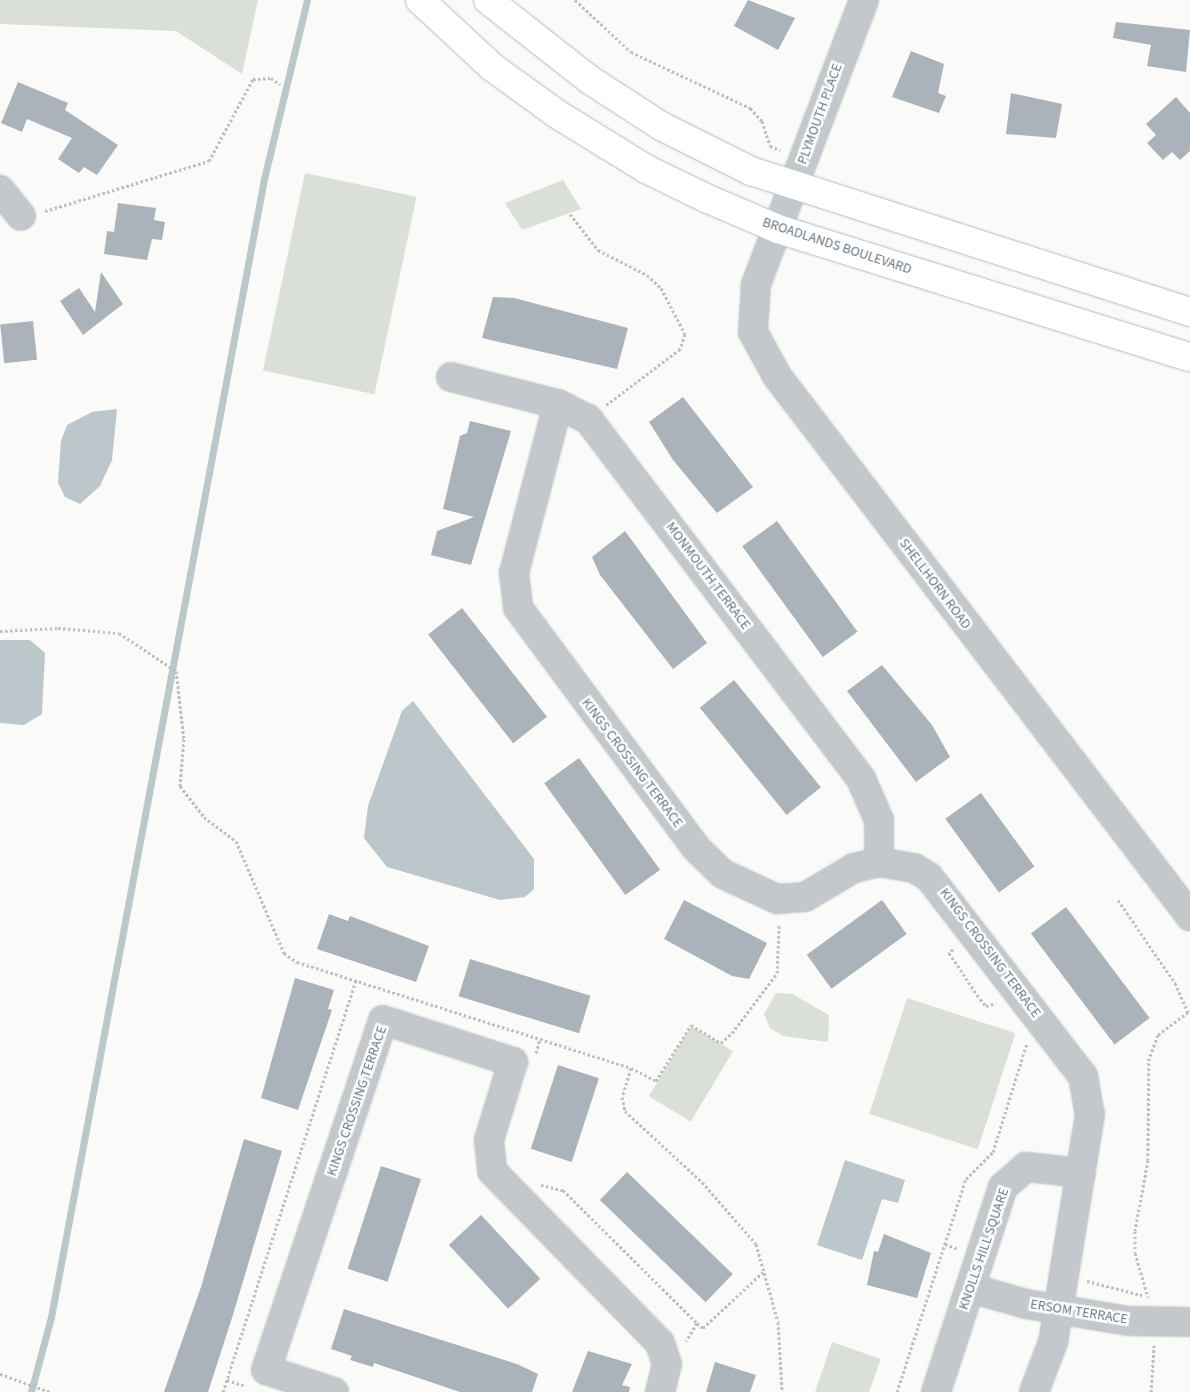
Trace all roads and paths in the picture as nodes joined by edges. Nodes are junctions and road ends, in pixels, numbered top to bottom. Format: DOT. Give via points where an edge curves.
graph roads {
  1 [pos="420,0"];
  2 [pos="488,0"];
  3 [pos="575,0"];
  4 [pos="864,0"];
  5 [pos="280,84"];
  6 [pos="805,157"];
  7 [pos="794,188"];
  8 [pos="0,190"];
  9 [pos="570,214"];
  10 [pos="21,216"];
  11 [pos="778,229"];
  12 [pos="1190,312"];
  13 [pos="1190,357"];
  14 [pos="452,377"];
  15 [pos="558,404"];
  16 [pos="588,418"];
  17 [pos="0,631"];
  18 [pos="879,862"];
  19 [pos="1152,868"];
  20 [pos="1190,882"];
  21 [pos="1118,900"];
  22 [pos="778,916"];
  23 [pos="1190,916"];
  24 [pos="960,943"];
  25 [pos="356,980"];
  26 [pos="1002,999"];
  27 [pos="1028,1038"];
  28 [pos="540,1039"];
  29 [pos="534,1058"];
  30 [pos="631,1068"];
  31 [pos="1081,1173"];
  32 [pos="534,1183"];
  33 [pos="763,1272"];
  34 [pos="970,1288"];
  35 [pos="1059,1310"];
  36 [pos="1154,1322"];
  37 [pos="1190,1322"];
  38 [pos="697,1323"];
  39 [pos="686,1346"];
  40 [pos="0,1374"];
  41 [pos="50,1392"];
  42 [pos="223,1392"];
  43 [pos="334,1392"];
  44 [pos="660,1392"];
  45 [pos="782,1392"];
  46 [pos="897,1392"];
  47 [pos="936,1392"];
  48 [pos="1034,1392"];
  49 [pos="1151,1392"];
  1 -- 11 [label="main road, BROADLANDS BOULEVARD" via="492,67 557,114 646,169"];
  2 -- 7 [label="main road" via="530,37 661,126"];
  3 -- 6 [label="path" via="631,52 750,108 762,121 770,146"];
  4 -- 6 [label="street, PLYMOUTH PLACE"];
  5 -- 10 [label="path" via="271,78 253,79 209,161"];
  6 -- 7 [label="street, PLYMOUTH PLACE"];
  7 -- 11 [label="street, PLYMOUTH PLACE"];
  7 -- 12 [label="main road"];
  8 -- 10 [label="street"];
  9 -- 16 [label="path" via="598,250 648,275 661,288 685,334 680,349 665,362"];
  11 -- 13 [label="main road, BROADLANDS BOULEVARD"];
  11 -- 19 [label="street, SHELLHORN ROAD" via="756,284 752,311 761,351"];
  14 -- 15 [label="street, MONMOUTH TERRACE"];
  15 -- 16 [label="street, MONMOUTH TERRACE"];
  15 -- 18 [label="street, KINGS CROSSING TERRACE" via="514,573 514,597 523,619 696,848 724,874 762,895 792,899 816,892 854,868"];
  16 -- 18 [label="street, MONMOUTH TERRACE" via="861,779 878,820"];
  17 -- 25 [label="path" via="100,629 132,638 167,661 176,671 184,739 180,786 204,818 236,842 284,953"];
  18 -- 31 [label="street, KINGS CROSSING TERRACE" via="914,868 941,887 1082,1076 1090,1114"];
  19 -- 20 [label="street"];
  19 -- 23 [label="street, SHELLHORN ROAD"];
  21 -- 36 [label="path" via="1127,906 1175,983 1188,1012 1158,1035 1149,1058 1148,1160 1135,1231 1135,1253"];
  22 -- 30 [label="path" via="780,959 777,973 748,1017 721,1043 691,1024 656,1081"];
  24 -- 26 [label="path" via="949,953 980,999 986,1006"];
  25 -- 28 [label="path"];
  25 -- 42 [label="path"];
  27 -- 46 [label="path" via="993,1152 966,1179"];
  28 -- 29 [label="path"];
  28 -- 30 [label="path"];
  30 -- 33 [label="path" via="622,1097 626,1111 659,1139 740,1225 756,1244"];
  31 -- 34 [label="street, KNOLLS HILL SQUARE" via="1042,1167 1012,1174 1003,1187"];
  31 -- 35 [label="street, KINGS CROSSING TERRACE"];
  32 -- 38 [label="path" via="563,1190"];
  33 -- 38 [label="path" via="703,1328"];
  33 -- 45 [label="path" via="778,1322"];
  34 -- 35 [label="street, ERSOM TERRACE"];
  34 -- 47 [label="street, KNOLLS HILL SQUARE"];
  35 -- 36 [label="street, ERSOM TERRACE"];
  35 -- 48 [label="street, KINGS CROSSING TERRACE" via="1053,1342"];
  36 -- 37 [label="street, ERSOM TERRACE"];
  36 -- 49 [label="path"];
  38 -- 39 [label="path" via="690,1330"];
  40 -- 41 [label="path"];
  43 -- 44 [label="street, KINGS CROSSING TERRACE" via="266,1370 384,1020 513,1062 489,1140 492,1171 660,1343 667,1364"];
}
